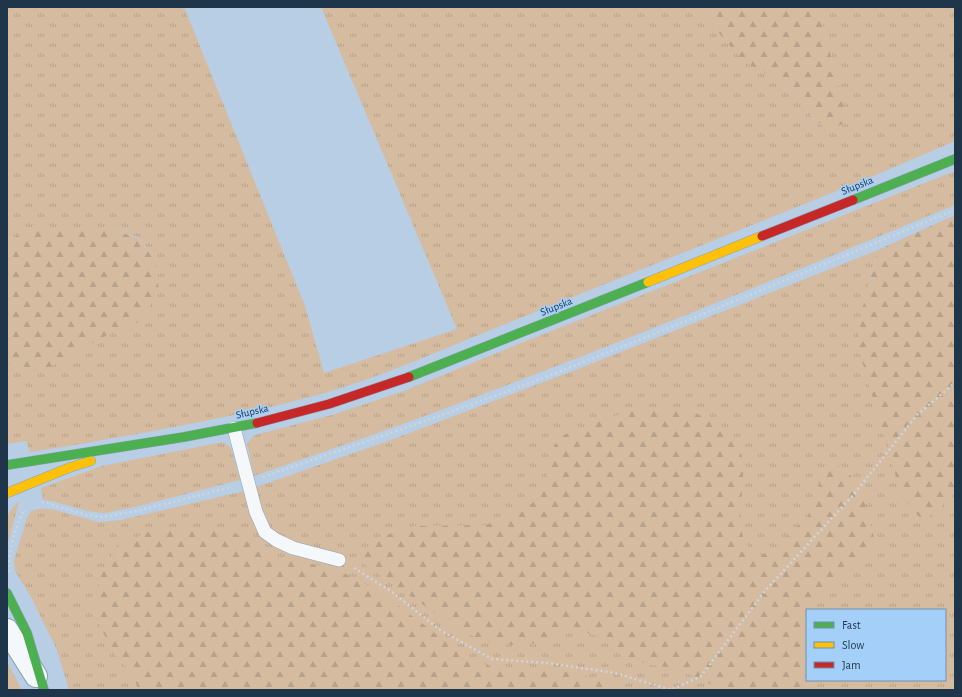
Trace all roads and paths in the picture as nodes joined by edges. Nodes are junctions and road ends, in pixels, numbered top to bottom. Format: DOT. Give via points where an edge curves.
graph roads {
  1 [pos="955,159"];
  2 [pos="955,210"];
  3 [pos="955,384"];
  4 [pos="234,428"];
  5 [pos="156,442"];
  6 [pos="7,465"];
  7 [pos="247,483"];
  8 [pos="7,493"];
  9 [pos="39,502"];
  10 [pos="24,509"];
  11 [pos="339,560"];
  12 [pos="9,573"];
  13 [pos="7,593"];
  14 [pos="7,630"];
  15 [pos="44,689"];
  16 [pos="671,690"];
  1 -- 4 [label="main road, Słupska" via="433,368 329,404"];
  2 -- 7 [label="path" via="546,376"];
  3 -- 16 [label="path" via="916,414 854,494 764,591 701,676"];
  4 -- 5 [label="main road, Słupska"];
  4 -- 7 [label="lane"];
  5 -- 6 [label="main road, Słupska"];
  5 -- 8 [label="main road, Słupska" via="71,467"];
  7 -- 9 [label="path" via="132,512 100,517"];
  7 -- 11 [label="lane" via="265,532 293,548"];
  10 -- 12 [label="path" via="8,561"];
  11 -- 16 [label="path" via="361,570 440,630 492,659 548,663 615,673"];
  13 -- 15 [label="main road" via="27,633"];
  14 -- 15 [label="street"];
}
